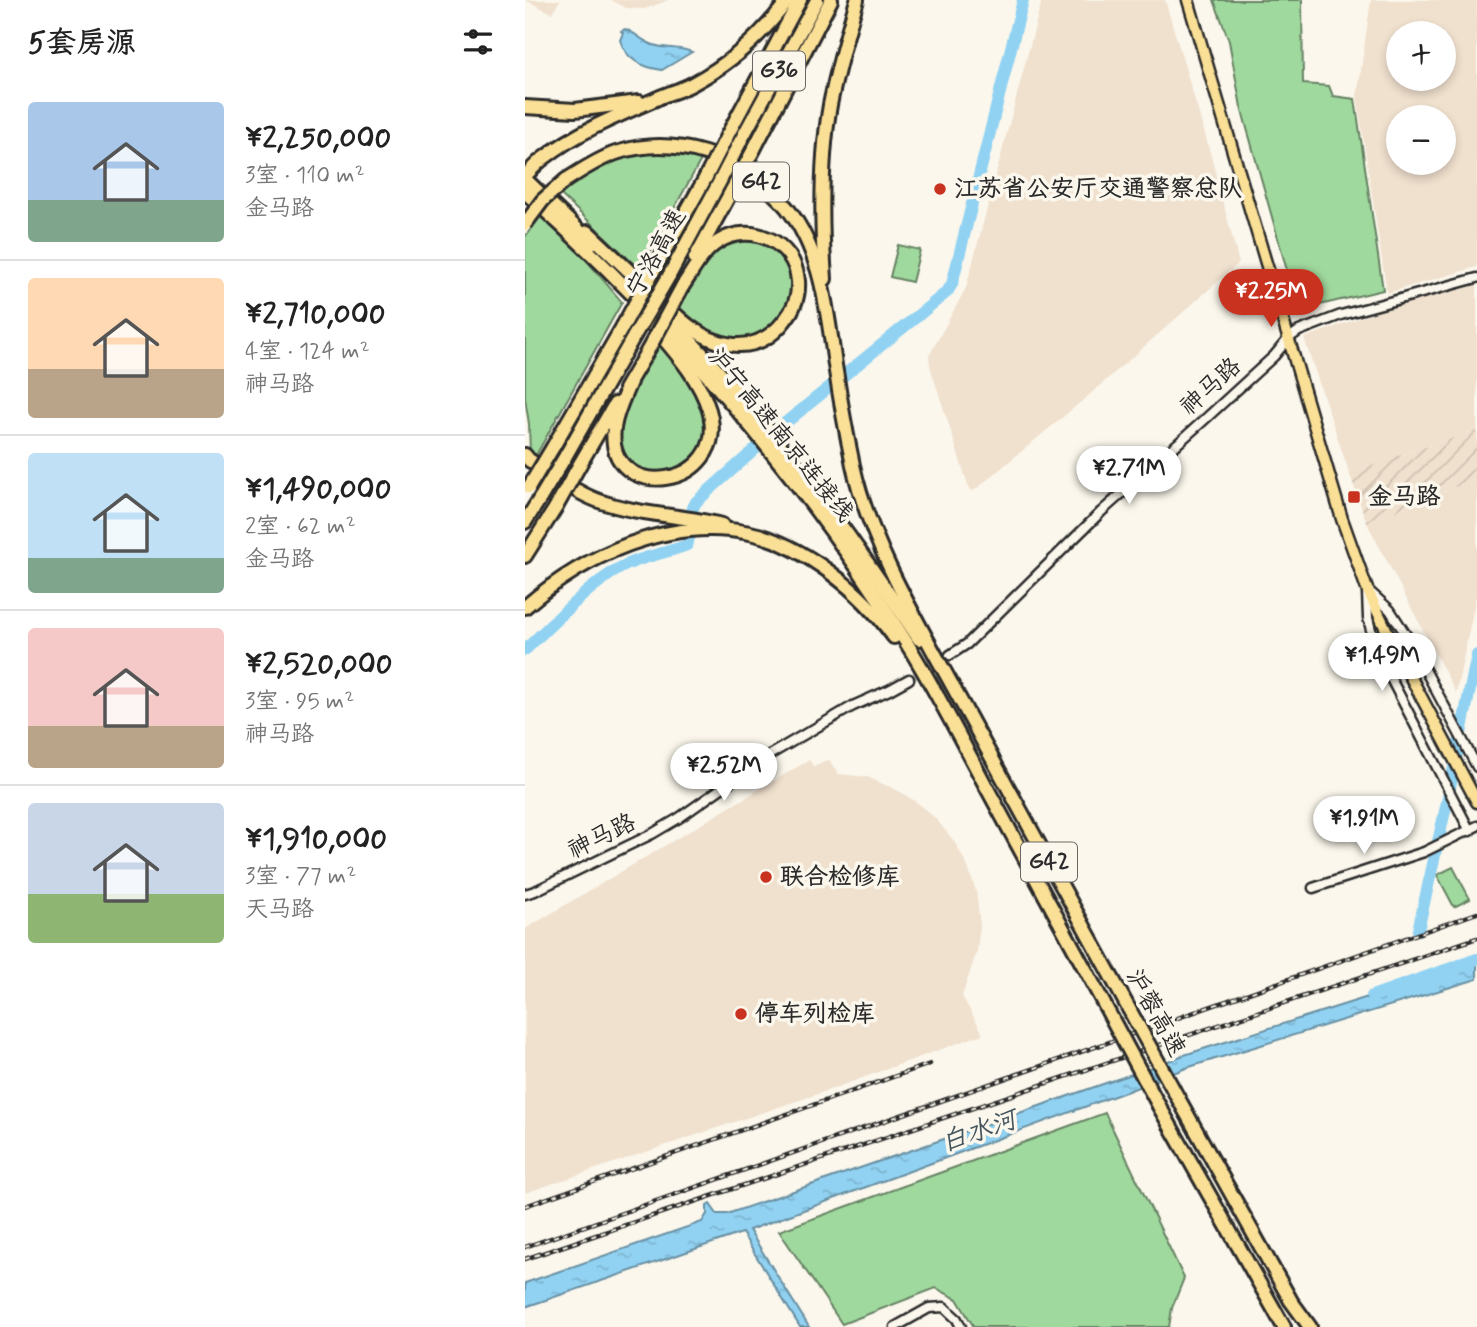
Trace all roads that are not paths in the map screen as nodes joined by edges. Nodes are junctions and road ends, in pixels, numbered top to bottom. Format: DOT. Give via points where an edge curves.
graph roads {
  1 [pos="788,0"];
  2 [pos="800,0"];
  3 [pos="817,0"];
  4 [pos="831,0"];
  5 [pos="857,0"];
  6 [pos="1188,0"];
  7 [pos="660,97"];
  8 [pos="525,107"];
  9 [pos="525,178"];
  10 [pos="525,192"];
  11 [pos="555,206"];
  12 [pos="525,224"];
  13 [pos="588,250"];
  14 [pos="1477,278"];
  15 [pos="682,287"];
  16 [pos="829,324"];
  17 [pos="1289,338"];
  18 [pos="629,382"];
  19 [pos="764,432"];
  20 [pos="773,444"];
  21 [pos="525,455"];
  22 [pos="527,491"];
  23 [pos="525,522"];
  24 [pos="703,525"];
  25 [pos="525,555"];
  26 [pos="1367,589"];
  27 [pos="525,607"];
  28 [pos="950,655"];
  29 [pos="909,679"];
  30 [pos="969,715"];
  31 [pos="960,737"];
  32 [pos="1477,767"];
  33 [pos="1477,802"];
  34 [pos="1473,829"];
  35 [pos="1313,888"];
  36 [pos="525,894"];
  37 [pos="895,1327"];
  38 [pos="961,1327"];
  39 [pos="1284,1327"];
  40 [pos="1310,1327"];
  1 -- 7 [label="highway" via="734,57 694,83"];
  2 -- 22 [label="highway, 宁洛高速 / G36, bridge" via="706,177"];
  3 -- 23 [label="highway, 宁洛高速 / G36, bridge" via="670,276"];
  4 -- 15 [label="highway, bridge"];
  5 -- 16 [label="highway" via="830,105 824,149 823,244"];
  6 -- 17 [label="main road"];
  7 -- 8 [label="highway" via="575,110"];
  7 -- 9 [label="highway" via="572,139"];
  9 -- 11 [label="highway, 沪宁高速南京连接线 / G42"];
  10 -- 13 [label="highway, 沪宁高速南京连接线 / G42"];
  11 -- 15 [label="highway" via="680,320 721,343 752,344 778,330 791,312 798,279 780,246 748,232 734,234 710,248"];
  11 -- 19 [label="highway, 沪宁高速南京连接线 / G42" via="673,322"];
  12 -- 16 [label="highway, G42, bridge" via="566,180 605,157 658,147 707,153 754,177 795,218 812,252"];
  13 -- 18 [label="highway" via="688,368 706,401 711,419 708,444 688,471 668,478 643,477 625,467 617,456 614,428"];
  13 -- 19 [label="highway, 沪宁高速南京连接线 / G42"];
  14 -- 17 [label="street, 神马路" via="1341,315"];
  15 -- 18 [label="highway, bridge"];
  16 -- 30 [label="highway, G42" via="863,501 919,624"];
  17 -- 26 [label="main road"];
  17 -- 28 [label="street, 神马路" via="967,644"];
  18 -- 25 [label="highway, bridge"];
  19 -- 20 [label="highway, 沪宁高速南京连接线 / G42"];
  20 -- 30 [label="highway, 沪宁高速南京连接线 / G42" via="834,515"];
  20 -- 31 [label="highway, 沪宁高速南京连接线 / G42" via="876,594"];
  21 -- 24 [label="highway" via="597,500"];
  24 -- 27 [label="highway, G42" via="614,550 582,566"];
  24 -- 31 [label="highway, G42" via="751,533 786,547 842,582 886,626"];
  26 -- 32 [label="street" via="1390,610 1408,638"];
  26 -- 33 [label="main road"];
  26 -- 34 [label="street" via="1376,650 1455,804"];
  29 -- 36 [label="street, 神马路" via="764,758 652,834"];
  30 -- 40 [label="highway, 沪蓉高速 / G42, bridge" via="1291,1301"];
  31 -- 39 [label="highway, 沪蓉高速 / G42, bridge"];
  34 -- 35 [label="street" via="1424,852"];
  37 -- 38 [label="street" via="929,1308 944,1307"];
}
